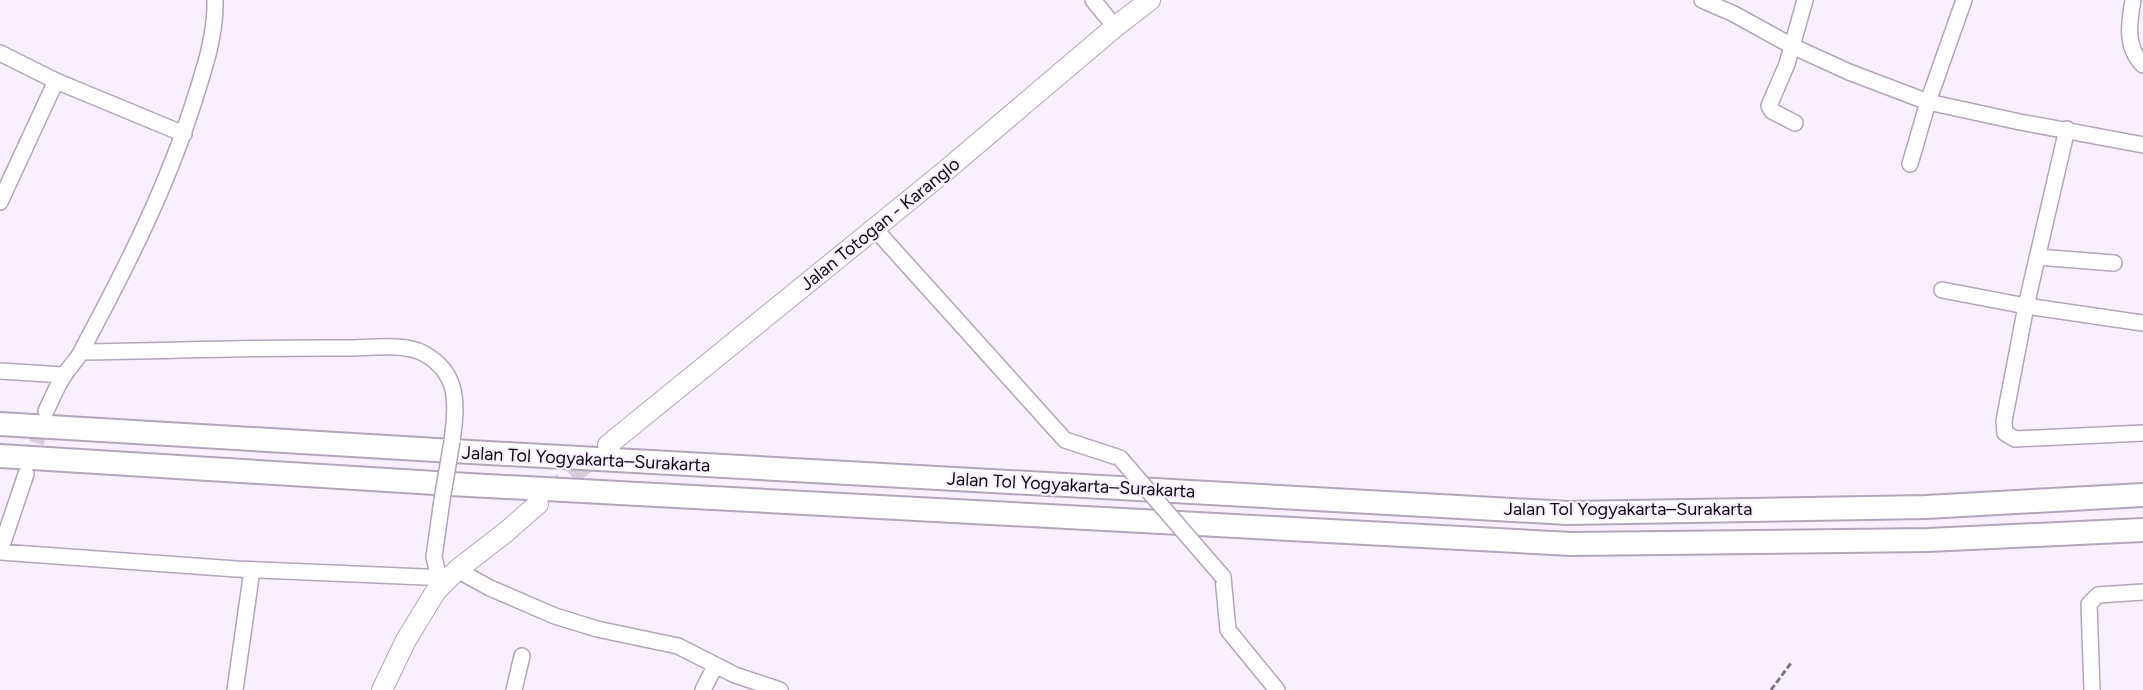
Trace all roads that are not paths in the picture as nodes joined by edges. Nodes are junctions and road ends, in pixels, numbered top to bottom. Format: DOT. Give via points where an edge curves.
graph roads {
  1 [pos="215,0"];
  2 [pos="1093,0"];
  3 [pos="1150,0"];
  4 [pos="1702,0"];
  5 [pos="1805,0"];
  6 [pos="1964,0"];
  7 [pos="2133,0"];
  8 [pos="1114,27"];
  9 [pos="1792,46"];
  10 [pos="0,53"];
  11 [pos="2143,65"];
  12 [pos="56,81"];
  13 [pos="1928,102"];
  14 [pos="1795,123"];
  15 [pos="2067,129"];
  16 [pos="184,134"];
  17 [pos="2143,145"];
  18 [pos="1910,164"];
  19 [pos="0,202"];
  20 [pos="875,230"];
  21 [pos="2037,257"];
  22 [pos="2115,264"];
  23 [pos="1942,290"];
  24 [pos="2026,306"];
  25 [pos="2143,323"];
  26 [pos="82,352"];
  27 [pos="0,371"];
  28 [pos="64,375"];
  29 [pos="46,411"];
  30 [pos="0,424"];
  31 [pos="2143,433"];
  32 [pos="608,445"];
  33 [pos="0,456"];
  34 [pos="26,474"];
  35 [pos="2143,495"];
  36 [pos="538,504"];
  37 [pos="2143,530"];
  38 [pos="0,551"];
  39 [pos="252,570"];
  40 [pos="448,576"];
  41 [pos="2143,592"];
  42 [pos="522,656"];
  43 [pos="715,666"];
  44 [pos="235,690"];
  45 [pos="382,690"];
  46 [pos="514,690"];
  47 [pos="704,690"];
  48 [pos="780,690"];
  49 [pos="1277,690"];
  50 [pos="2092,690"];
  1 -- 16 [label="street" via="205,68"];
  2 -- 8 [label="street"];
  3 -- 8 [label="main road, Jalan Totogan - Karanglo"];
  4 -- 9 [label="street"];
  5 -- 9 [label="street"];
  6 -- 13 [label="street"];
  7 -- 11 [label="street" via="2129,39"];
  8 -- 20 [label="main road, Jalan Totogan - Karanglo"];
  9 -- 13 [label="street"];
  9 -- 14 [label="street" via="1768,106"];
  10 -- 12 [label="street"];
  12 -- 16 [label="street"];
  12 -- 19 [label="street"];
  13 -- 15 [label="street"];
  13 -- 18 [label="street"];
  15 -- 17 [label="street"];
  15 -- 21 [label="street"];
  16 -- 26 [label="street" via="145,226"];
  20 -- 32 [label="main road, Jalan Totogan - Karanglo"];
  20 -- 49 [label="street, bridge" via="1065,440 1120,458 1223,577 1228,630"];
  21 -- 22 [label="street"];
  21 -- 24 [label="street"];
  23 -- 24 [label="street"];
  24 -- 25 [label="street"];
  24 -- 31 [label="street" via="2005,433 2015,439"];
  26 -- 28 [label="street"];
  26 -- 40 [label="street, bridge" via="414,350 435,361 455,392 456,415 434,557"];
  27 -- 28 [label="street"];
  28 -- 29 [label="street"];
  30 -- 35 [label="highway, Jalan Tol Yogyakarta–Surakarta" via="1568,513 1926,507"];
  33 -- 37 [label="highway, Jalan Tol Yogyakarta–Surakarta" via="1571,544 1928,540"];
  34 -- 38 [label="street"];
  36 -- 40 [label="main road"];
  38 -- 39 [label="street"];
  39 -- 40 [label="street"];
  39 -- 44 [label="street"];
  40 -- 43 [label="street" via="597,629 678,646"];
  40 -- 45 [label="main road" via="406,640"];
  41 -- 50 [label="street" via="2098,595 2089,604"];
  42 -- 46 [label="street"];
  43 -- 47 [label="street"];
  43 -- 48 [label="street"];
}
